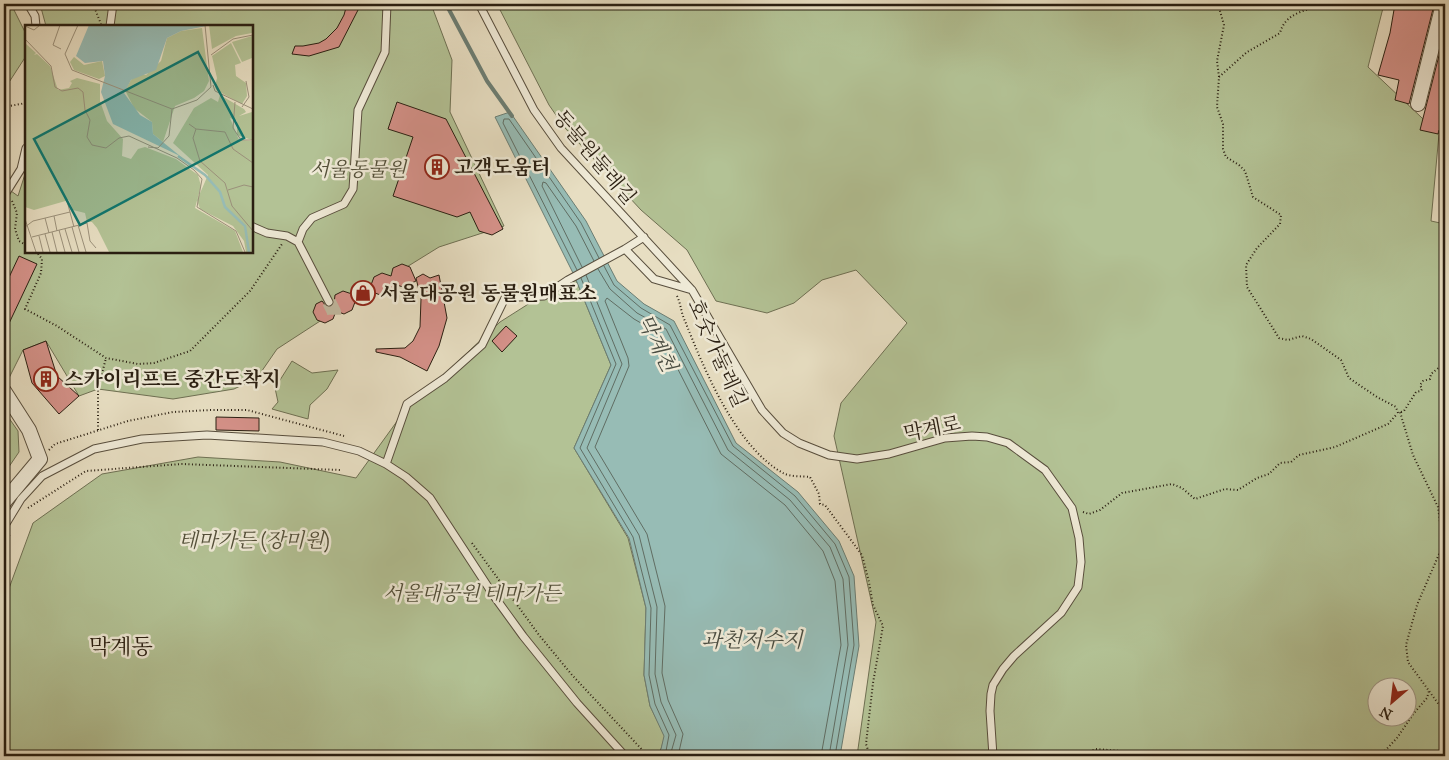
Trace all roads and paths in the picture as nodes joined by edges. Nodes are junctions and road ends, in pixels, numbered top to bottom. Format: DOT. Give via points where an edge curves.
graph roads {
  1 [pos="28,4"];
  2 [pos="93,4"];
  3 [pos="113,4"];
  4 [pos="387,4"];
  5 [pos="479,4"];
  6 [pos="1218,4"];
  7 [pos="1314,4"];
  8 [pos="1443,4"];
  9 [pos="36,25"];
  10 [pos="102,25"];
  11 [pos="110,25"];
  12 [pos="1219,77"];
  13 [pos="25,103"];
  14 [pos="1418,104"];
  15 [pos="4,107"];
  16 [pos="25,152"];
  17 [pos="5,194"];
  18 [pos="252,226"];
  19 [pos="287,236"];
  20 [pos="644,237"];
  21 [pos="298,242"];
  22 [pos="25,244"];
  23 [pos="626,249"];
  24 [pos="37,252"];
  25 [pos="670,284"];
  26 [pos="692,290"];
  27 [pos="328,302"];
  28 [pos="1445,357"];
  29 [pos="106,358"];
  30 [pos="4,390"];
  31 [pos="1399,413"];
  32 [pos="98,430"];
  33 [pos="346,437"];
  34 [pos="40,459"];
  35 [pos="386,464"];
  36 [pos="341,470"];
  37 [pos="4,502"];
  38 [pos="1072,508"];
  39 [pos="24,513"];
  40 [pos="4,526"];
  41 [pos="10,534"];
  42 [pos="469,538"];
  43 [pos="4,546"];
  44 [pos="1429,691"];
  45 [pos="1445,713"];
  46 [pos="625,756"];
  47 [pos="648,756"];
  48 [pos="870,756"];
  49 [pos="993,756"];
  50 [pos="1084,756"];
  51 [pos="1156,756"];
  52 [pos="1380,756"];
  1 -- 9 [label="lane"];
  2 -- 10 [label="path"];
  3 -- 11 [label="lane"];
  4 -- 21 [label="lane" via="385,52 358,110 353,189 344,204 312,218"];
  5 -- 20 [label="lane, 동물원둘레길" via="534,110 561,148"];
  6 -- 12 [label="path" via="1224,25 1219,48"];
  7 -- 12 [label="path" via="1313,8 1295,13 1282,26 1280,33 1247,52"];
  8 -- 14 [label="street"];
  12 -- 31 [label="path" via="1217,107 1223,124 1226,156 1245,171 1253,197 1281,215 1280,224 1256,248 1246,265 1247,287 1279,338 1288,340 1302,336 1311,339 1341,360 1349,378 1396,407"];
  13 -- 15 [label="path"];
  16 -- 17 [label="lane" via="21,169"];
  17 -- 22 [label="path" via="14,203 15,229 19,241"];
  18 -- 19 [label="lane" via="266,233"];
  19 -- 21 [label="lane"];
  19 -- 29 [label="path" via="250,291 190,352 154,363 138,364"];
  20 -- 23 [label="lane"];
  20 -- 26 [label="lane, 동물원둘레길"];
  21 -- 27 [label="lane"];
  23 -- 25 [label="lane" via="654,279"];
  23 -- 35 [label="lane" via="544,296 507,294 482,345 445,378 407,404"];
  24 -- 29 [label="path" via="42,258 41,273 25,309 58,326"];
  25 -- 26 [label="lane"];
  25 -- 48 [label="path, 호숫가둘레길" via="728,414 761,456 785,474 810,477 819,494 820,504 826,505 862,555 872,606 883,626 866,744"];
  26 -- 38 [label="lane, 막계로" via="762,410 783,433 799,443 830,455 857,459 889,454 945,438 987,437 1008,443 1045,470"];
  28 -- 31 [label="path" via="1430,379 1420,385 1421,391 1416,392 1404,411"];
  29 -- 32 [label="path" via="98,389"];
  30 -- 34 [label="street" via="29,430"];
  31 -- 38 [label="path" via="1388,424 1335,448 1299,455 1291,462 1280,463 1269,474 1238,490 1225,489 1195,499 1172,484 1122,493 1100,510 1089,514"];
  31 -- 44 [label="path" via="1413,454 1438,507 1443,545 1417,605 1406,645 1408,662"];
  32 -- 33 [label="path" via="173,412 247,410"];
  32 -- 34 [label="path" via="55,444"];
  34 -- 37 [label="street"];
  35 -- 40 [label="lane" via="359,451 323,442 207,435 142,439 94,448 42,476 21,499"];
  35 -- 46 [label="lane" via="430,498 494,596 577,704"];
  36 -- 39 [label="path" via="182,464 86,471 29,506"];
  38 -- 49 [label="lane, 막계로" via="1081,562 1078,587 1061,613 1014,656 993,685 990,711"];
  41 -- 43 [label="path"];
  42 -- 47 [label="path" via="572,676"];
  44 -- 45 [label="path"];
  44 -- 52 [label="path" via="1397,738"];
  50 -- 51 [label="path" via="1094,749"];
}
